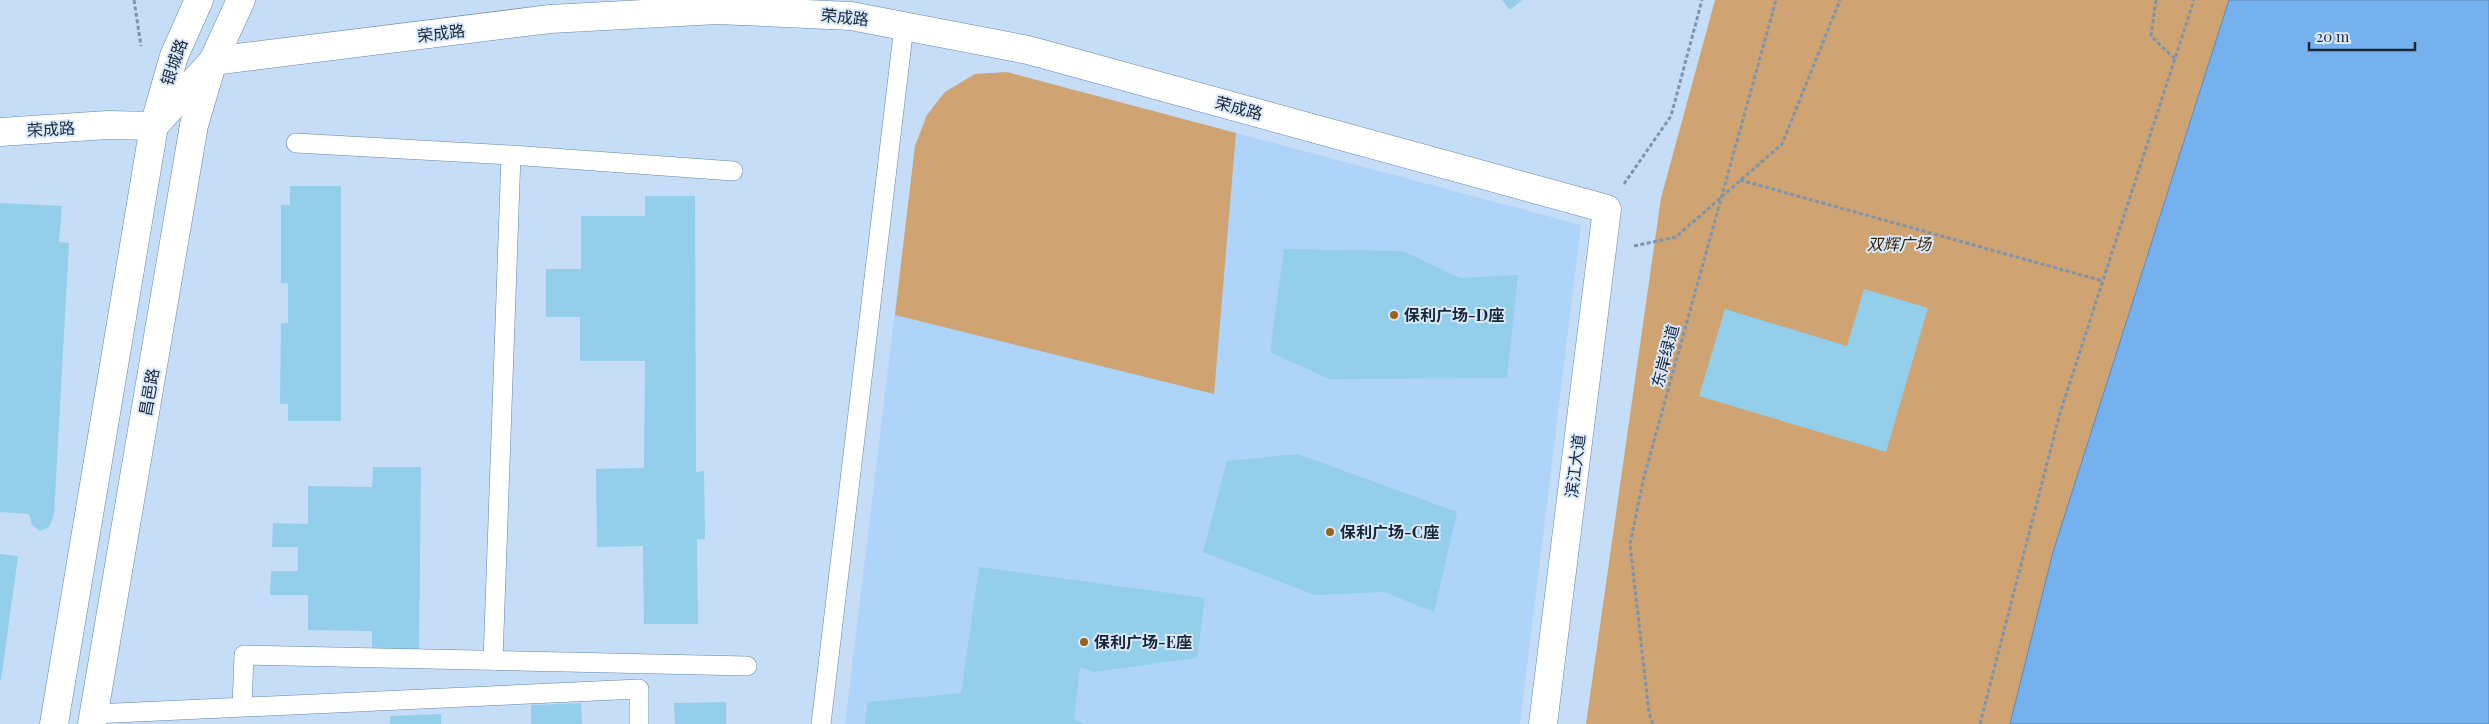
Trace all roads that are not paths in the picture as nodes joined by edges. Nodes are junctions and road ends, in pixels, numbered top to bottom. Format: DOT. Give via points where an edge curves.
graph roads {
  1 [pos="198,0"];
  2 [pos="241,0"];
  3 [pos="904,26"];
  4 [pos="213,61"];
  5 [pos="154,126"];
  6 [pos="0,132"];
  7 [pos="296,143"];
  8 [pos="511,155"];
  9 [pos="733,171"];
  10 [pos="1606,209"];
  11 [pos="493,661"];
  12 [pos="747,666"];
  13 [pos="242,707"];
  14 [pos="93,719"];
  15 [pos="54,724"];
  16 [pos="639,724"];
  17 [pos="821,724"];
  18 [pos="1543,724"];
  1 -- 5 [label="street, 银城路" via="174,56"];
  2 -- 4 [label="street"];
  3 -- 4 [label="street, 荣成路" via="851,16 708,10 550,19"];
  3 -- 10 [label="street, 荣成路" via="1028,50"];
  3 -- 17 [label="lane"];
  4 -- 5 [label="street"];
  4 -- 14 [label="street, 昌邑路" via="194,126"];
  5 -- 6 [label="street, 荣成路" via="108,125"];
  5 -- 15 [label="street"];
  7 -- 8 [label="lane"];
  8 -- 9 [label="lane"];
  8 -- 11 [label="lane"];
  10 -- 18 [label="street, 滨江大道"];
  11 -- 12 [label="lane"];
  11 -- 13 [label="lane" via="244,655"];
  13 -- 14 [label="lane"];
  13 -- 16 [label="lane" via="639,689"];
}
